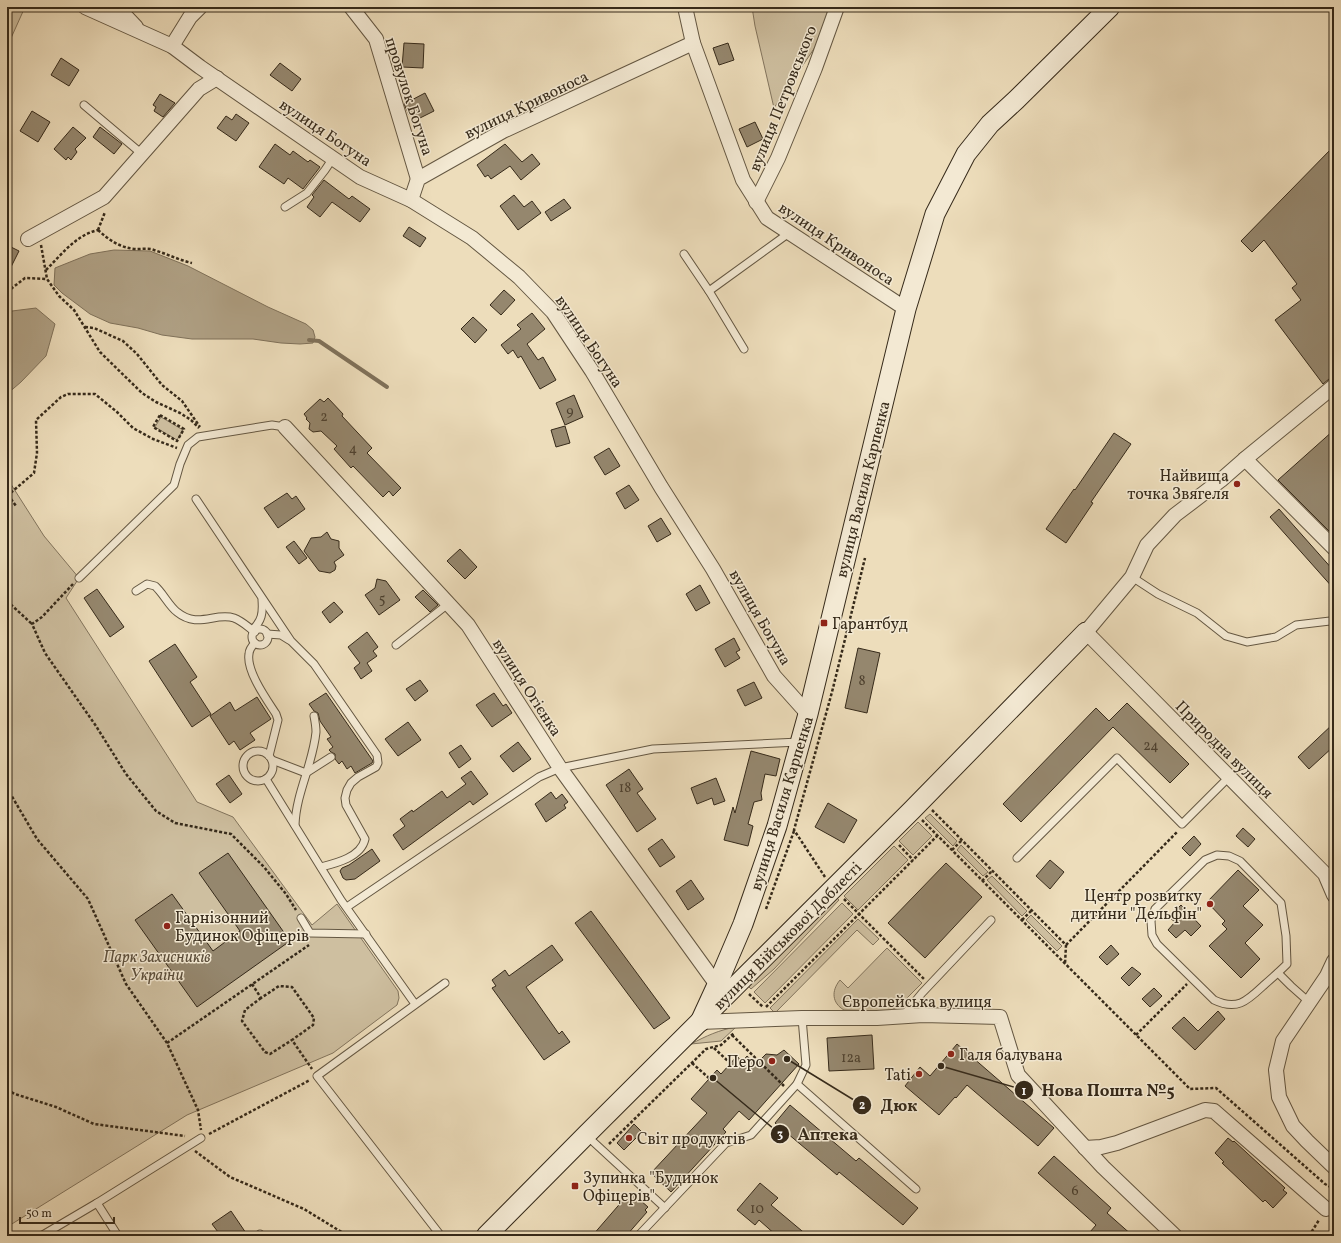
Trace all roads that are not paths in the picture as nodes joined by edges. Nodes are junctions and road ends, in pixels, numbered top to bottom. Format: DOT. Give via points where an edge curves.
graph roads {
  1 [pos="85,7"];
  2 [pos="117,7"];
  3 [pos="200,7"];
  4 [pos="351,7"];
  5 [pos="685,7"];
  6 [pos="837,7"];
  7 [pos="1110,7"];
  8 [pos="140,32"];
  9 [pos="693,42"];
  10 [pos="172,46"];
  11 [pos="217,78"];
  12 [pos="84,105"];
  13 [pos="142,154"];
  14 [pos="333,158"];
  15 [pos="418,179"];
  16 [pos="411,200"];
  17 [pos="756,202"];
  18 [pos="285,207"];
  19 [pos="789,233"];
  20 [pos="28,239"];
  21 [pos="684,254"];
  22 [pos="708,291"];
  23 [pos="906,309"];
  24 [pos="744,349"];
  25 [pos="1334,386"];
  26 [pos="285,428"];
  27 [pos="1245,459"];
  28 [pos="196,499"];
  29 [pos="1334,548"];
  30 [pos="1132,577"];
  31 [pos="79,578"];
  32 [pos="136,591"];
  33 [pos="262,598"];
  34 [pos="448,604"];
  35 [pos="1330,621"];
  36 [pos="253,631"];
  37 [pos="1086,632"];
  38 [pos="267,634"];
  39 [pos="291,641"];
  40 [pos="255,643"];
  41 [pos="396,645"];
  42 [pos="808,714"];
  43 [pos="314,716"];
  44 [pos="801,742"];
  45 [pos="331,757"];
  46 [pos="270,758"];
  47 [pos="560,768"];
  48 [pos="306,773"];
  49 [pos="1229,777"];
  50 [pos="266,779"];
  51 [pos="295,825"];
  52 [pos="1017,858"];
  53 [pos="321,867"];
  54 [pos="1334,895"];
  55 [pos="347,907"];
  56 [pos="301,918"];
  57 [pos="991,920"];
  58 [pos="366,934"];
  59 [pos="1334,961"];
  60 [pos="1278,973"];
  61 [pos="445,983"];
  62 [pos="717,985"];
  63 [pos="1309,1002"];
  64 [pos="415,1004"];
  65 [pos="902,1017"];
  66 [pos="802,1018"];
  67 [pos="700,1022"];
  68 [pos="797,1084"];
  69 [pos="586,1134"];
  70 [pos="202,1138"];
  71 [pos="1085,1148"];
  72 [pos="1334,1167"];
  73 [pos="916,1189"];
  74 [pos="97,1204"];
  75 [pos="665,1208"];
  76 [pos="1326,1209"];
  77 [pos="41,1236"];
  78 [pos="118,1236"];
  79 [pos="441,1236"];
  80 [pos="486,1236"];
  81 [pos="638,1236"];
  82 [pos="1175,1236"];
  1 -- 8 [label="street, вулиця Богуна"];
  2 -- 8 [label="street"];
  3 -- 10 [label="street" via="190,17"];
  4 -- 15 [label="street, провулок Богуна" via="376,40"];
  5 -- 9 [label="street, вулиця Кривоноса"];
  6 -- 17 [label="street, вулиця Петровського" via="778,158"];
  7 -- 23 [label="street, вулиця Василя Карпенка" via="990,124 966,154 935,214"];
  8 -- 10 [label="street, вулиця Богуна"];
  9 -- 15 [label="street, вулиця Кривоноса" via="504,131"];
  9 -- 17 [label="street, вулиця Кривоноса" via="742,180"];
  10 -- 11 [label="street, вулиця Богуна"];
  11 -- 13 [label="street" via="198,90"];
  11 -- 14 [label="street, вулиця Богуна"];
  12 -- 13 [label="lane"];
  13 -- 20 [label="street" via="104,196"];
  14 -- 16 [label="street, вулиця Богуна" via="360,177"];
  14 -- 18 [label="lane" via="307,193"];
  15 -- 16 [label="street"];
  16 -- 42 [label="street, вулиця Богуна" via="472,238 519,277 553,312 713,569 774,676"];
  17 -- 19 [label="street, вулиця Кривоноса" via="767,218"];
  19 -- 22 [label="lane"];
  19 -- 23 [label="street, вулиця Кривоноса"];
  21 -- 22 [label="lane"];
  22 -- 24 [label="lane"];
  23 -- 42 [label="street, вулиця Василя Карпенка"];
  25 -- 27 [label="street"];
  26 -- 31 [label="lane" via="272,424 198,437 188,445 174,485"];
  26 -- 34 [label="street, вулиця Огієнка"];
  27 -- 29 [label="street"];
  27 -- 30 [label="street" via="1175,515 1147,545"];
  28 -- 33 [label="lane"];
  30 -- 35 [label="lane" via="1158,594 1197,613 1226,636 1247,642 1276,637 1296,625"];
  30 -- 37 [label="street"];
  32 -- 36 [label="lane" via="147,584 155,586 177,612 187,617 199,621 234,618"];
  33 -- 36 [label="lane" via="262,617"];
  33 -- 39 [label="lane"];
  34 -- 41 [label="lane"];
  34 -- 47 [label="street, вулиця Огієнка" via="468,625"];
  36 -- 38 [label="lane" via="262,630"];
  36 -- 40 [label="lane"];
  37 -- 49 [label="street, Природна вулиця"];
  37 -- 67 [label="street, вулиця Військової Доблесті" via="920,808 834,888"];
  38 -- 39 [label="lane"];
  38 -- 40 [label="lane" via="265,643"];
  39 -- 53 [label="lane" via="314,664 377,755 376,767 358,777 347,790 346,804 365,839 364,847 343,860"];
  40 -- 46 [label="lane" via="249,652 250,664 255,680 278,720"];
  42 -- 44 [label="street, вулиця Василя Карпенка"];
  43 -- 48 [label="lane" via="316,731"];
  44 -- 47 [label="lane" via="653,749"];
  44 -- 62 [label="street, вулиця Василя Карпенка" via="761,875"];
  45 -- 48 [label="lane"];
  46 -- 48 [label="lane"];
  46 -- 50 [label="lane" via="272,771"];
  46 -- 50 [label="lane" via="260,751 249,753 243,767 251,780"];
  47 -- 55 [label="lane" via="539,776"];
  47 -- 62 [label="street, вулиця Огієнка"];
  48 -- 51 [label="lane" via="295,813"];
  49 -- 52 [label="lane" via="1182,824 1116,758"];
  49 -- 54 [label="street, Природна вулиця" via="1325,874"];
  50 -- 51 [label="lane"];
  51 -- 53 [label="lane"];
  53 -- 55 [label="lane"];
  55 -- 58 [label="lane"];
  56 -- 58 [label="lane" via="310,933"];
  57 -- 65 [label="lane"];
  58 -- 64 [label="lane"];
  59 -- 63 [label="street"];
  60 -- 60 [label="lane" via="1248,1000 1229,1005 1214,1000 1157,944 1152,935 1151,921 1155,910 1205,860 1217,855 1229,856 1240,861 1281,902 1287,964"];
  60 -- 63 [label="lane"];
  61 -- 64 [label="lane"];
  62 -- 67 [label="street, вулиця Василя Карпенка"];
  63 -- 72 [label="street" via="1283,1041 1276,1070 1279,1097 1293,1126"];
  64 -- 79 [label="lane" via="317,1076"];
  65 -- 66 [label="street, Європейська вулиця"];
  65 -- 71 [label="street, Європейська вулиця" via="1000,1017 1018,1075"];
  66 -- 67 [label="street, Європейська вулиця"];
  66 -- 68 [label="lane" via="806,1065"];
  67 -- 69 [label="street, вулиця Військової Доблесті"];
  68 -- 73 [label="lane"];
  68 -- 75 [label="lane" via="751,1135 726,1143"];
  69 -- 75 [label="lane"];
  69 -- 80 [label="street, вулиця Військової Доблесті"];
  70 -- 74 [label="lane"];
  71 -- 76 [label="street" via="1117,1143 1205,1110 1214,1111"];
  71 -- 82 [label="street, Європейська вулиця"];
  74 -- 77 [label="lane"];
  74 -- 78 [label="lane"];
  75 -- 81 [label="lane"];
}
